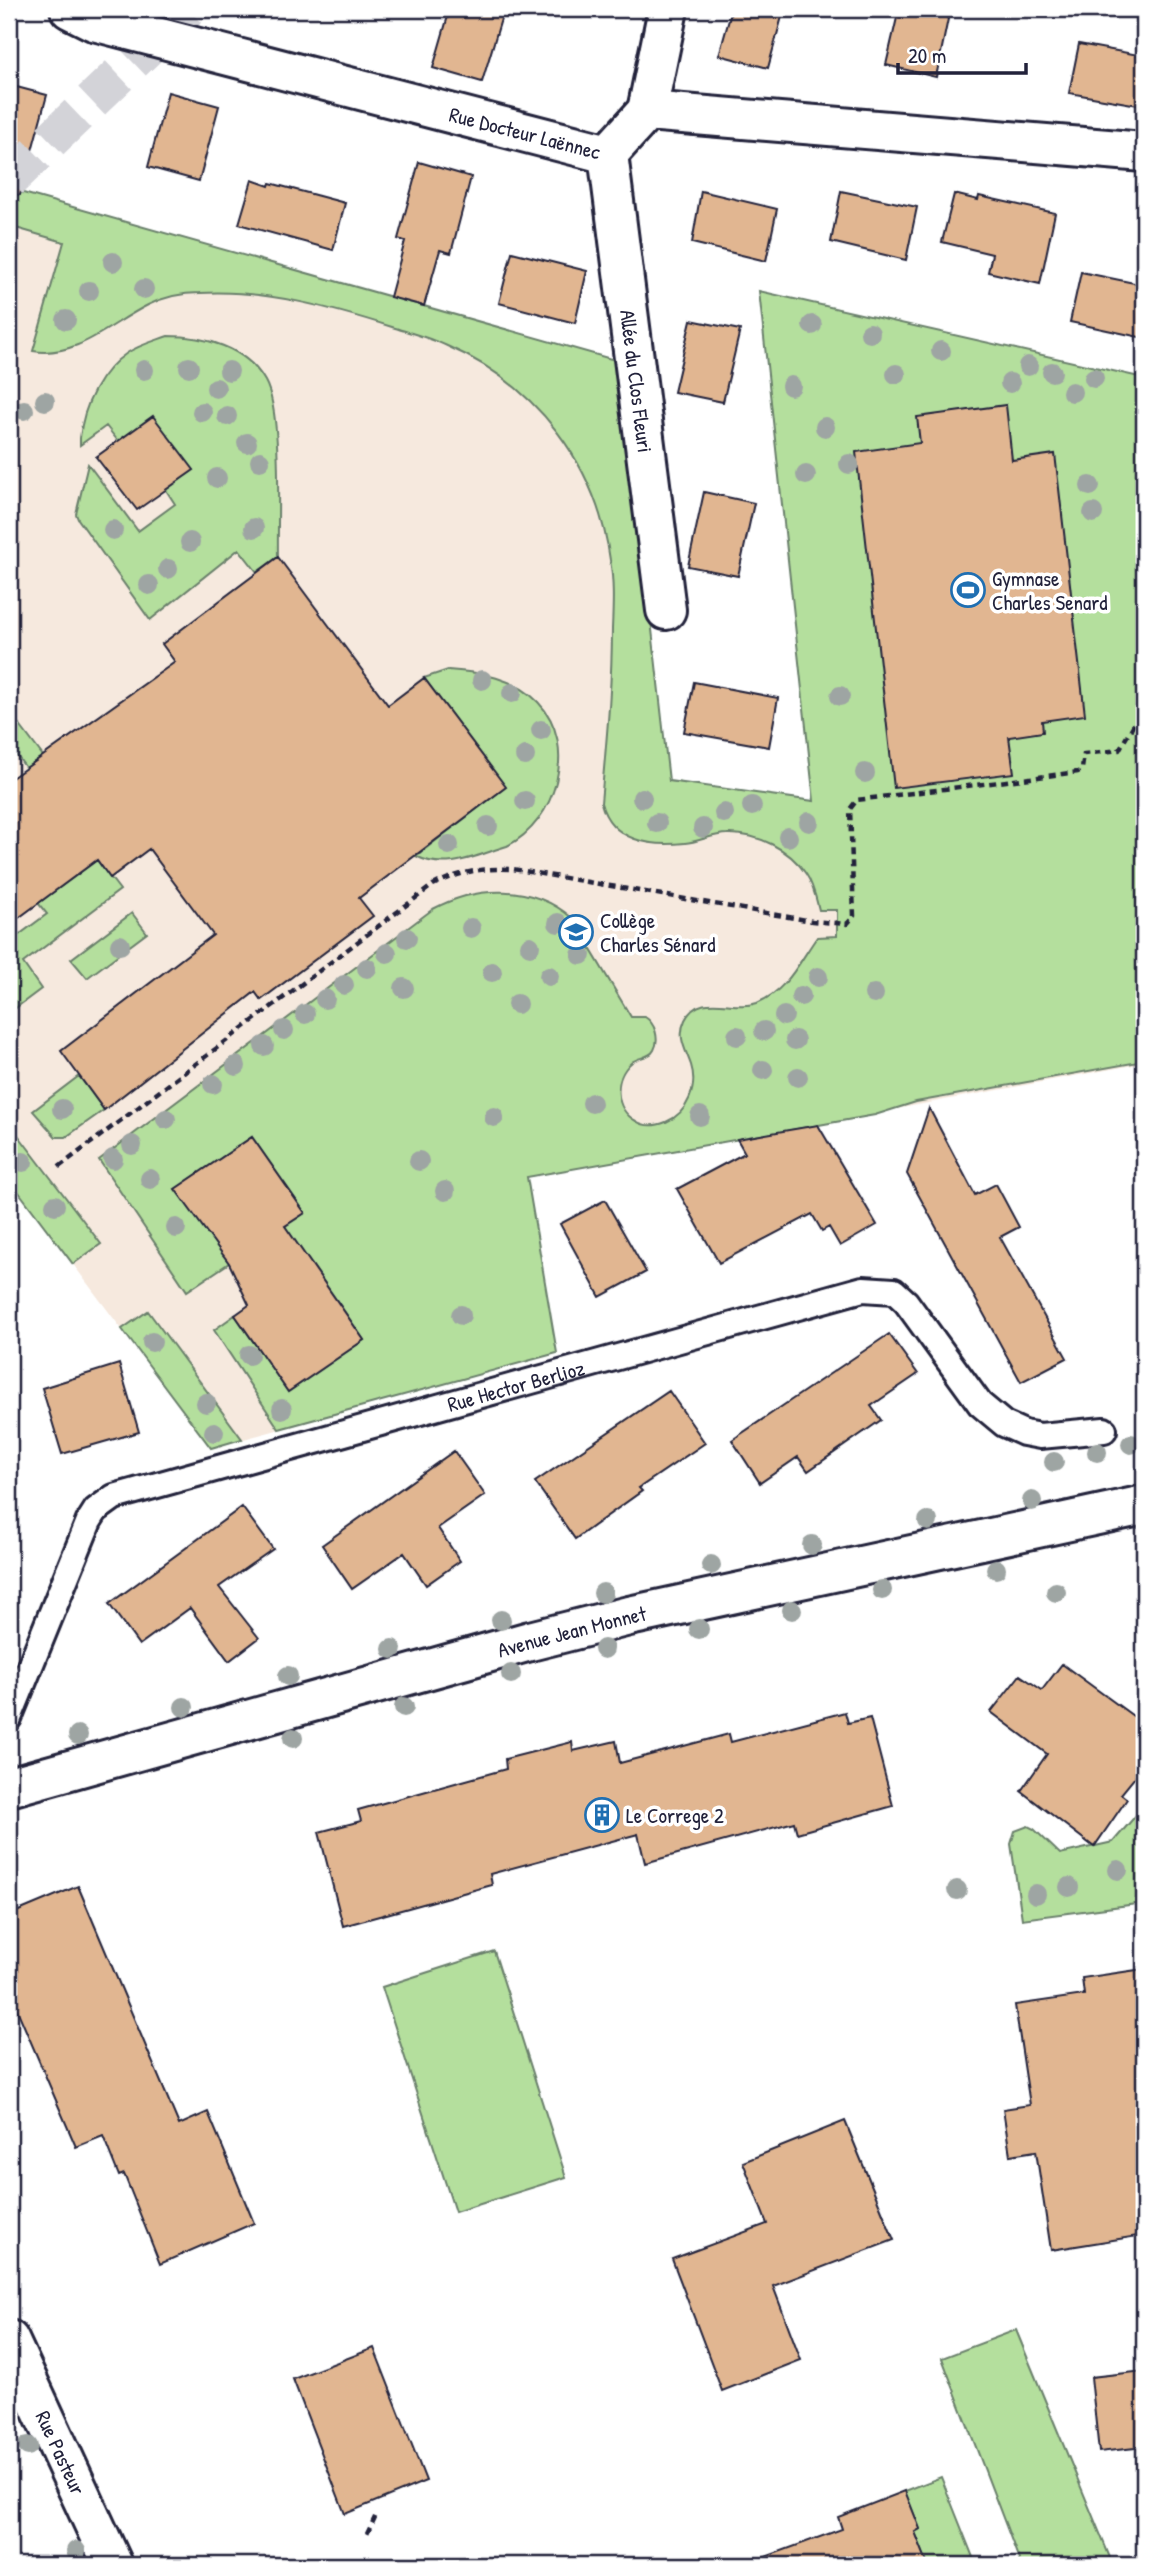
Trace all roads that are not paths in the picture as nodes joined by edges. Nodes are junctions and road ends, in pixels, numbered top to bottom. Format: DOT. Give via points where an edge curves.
graph roads {
  1 [pos="70,9"];
  2 [pos="668,9"];
  3 [pos="647,111"];
  4 [pos="1144,152"];
  5 [pos="608,154"];
  6 [pos="666,610"];
  7 [pos="1104,1430"];
  8 [pos="1144,1505"];
  9 [pos="9,1718"];
  10 [pos="9,1787"];
  11 [pos="9,2340"];
  12 [pos="113,2565"];
  1 -- 5 [label="street, Rue Docteur Laënnec" via="94,21"];
  2 -- 3 [label="street"];
  3 -- 4 [label="street"];
  3 -- 5 [label="street, Rue Docteur Laënnec"];
  5 -- 6 [label="street, Allée du Clos Fleuri"];
  7 -- 9 [label="lane, Rue Hector Berlioz" via="1040,1436 1004,1424 979,1404 906,1302 894,1292 863,1289 114,1497 89,1521"];
  8 -- 10 [label="street, Avenue Jean Monnet" via="629,1616"];
  11 -- 12 [label="street, Rue Pasteur"];
}
